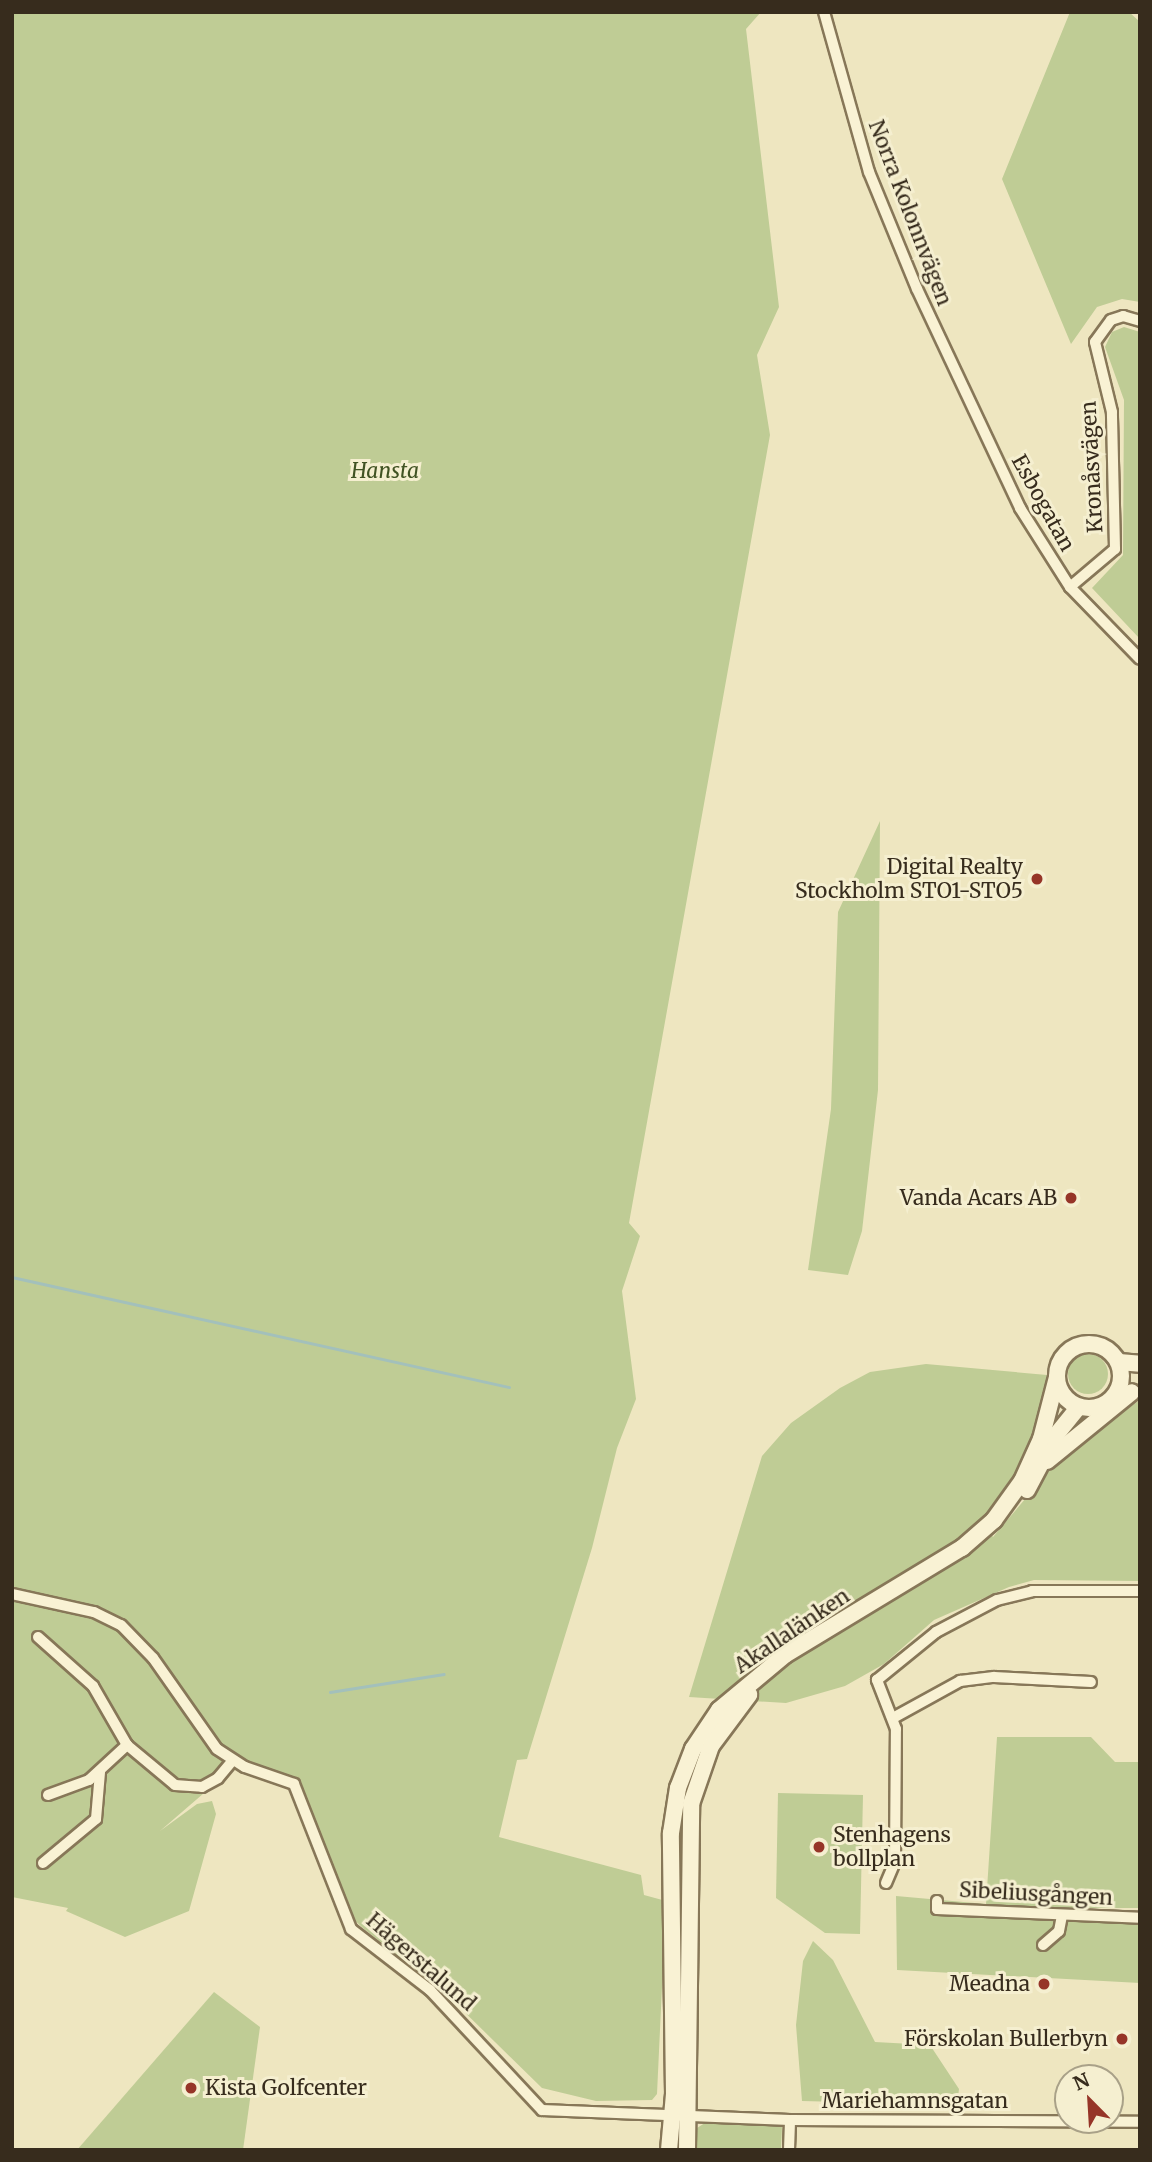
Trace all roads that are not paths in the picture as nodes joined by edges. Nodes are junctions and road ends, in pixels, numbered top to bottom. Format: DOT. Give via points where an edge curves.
graph roads {
  1 [pos="824,12"];
  2 [pos="1140,321"];
  3 [pos="943,344"];
  4 [pos="1070,587"];
  5 [pos="1140,659"];
  6 [pos="1119,1362"];
  7 [pos="1140,1364"];
  8 [pos="1056,1377"];
  9 [pos="1136,1391"];
  10 [pos="1112,1399"];
  11 [pos="1079,1407"];
  12 [pos="1042,1466"];
  13 [pos="1140,1591"];
  14 [pos="12,1594"];
  15 [pos="38,1637"];
  16 [pos="1091,1682"];
  17 [pos="893,1718"];
  18 [pos="127,1745"];
  19 [pos="233,1760"];
  20 [pos="100,1772"];
  21 [pos="48,1795"];
  22 [pos="43,1863"];
  23 [pos="886,1883"];
  24 [pos="937,1901"];
  25 [pos="1062,1916"];
  26 [pos="1140,1918"];
  27 [pos="1043,1945"];
  28 [pos="672,2116"];
  29 [pos="690,2116"];
  30 [pos="790,2120"];
  31 [pos="1140,2122"];
  32 [pos="669,2150"];
  33 [pos="687,2150"];
  34 [pos="789,2150"];
  1 -- 3 [label="street, Norra Kolonnvägen" via="869,172"];
  2 -- 4 [label="street, Kronåsvägen" via="1111,320 1095,342 1112,412 1115,549"];
  3 -- 4 [label="street, Esbogatan" via="1020,508"];
  4 -- 5 [label="street, Esbogatan"];
  6 -- 7 [label="main road"];
  6 -- 8 [label="main road" via="1106,1348 1079,1345 1065,1354"];
  6 -- 10 [label="main road" via="1121,1382"];
  8 -- 11 [label="main road" via="1063,1395"];
  8 -- 28 [label="main road, Akallalänken" via="1041,1439 1022,1481 994,1520 962,1548 785,1655 719,1710 693,1749 678,1788 671,1833"];
  9 -- 10 [label="main road"];
  9 -- 12 [label="main road" via="1078,1431"];
  10 -- 11 [label="main road" via="1096,1408"];
  11 -- 12 [label="main road, Akallalänken" via="1056,1435"];
  12 -- 29 [label="main road, Akallalänken" via="1006,1519 975,1548 760,1685 736,1708 711,1746 696,1784 689,1827"];
  13 -- 17 [label="street" via="1032,1591 997,1600 936,1632 877,1680"];
  14 -- 19 [label="street, Hägerstalund" via="94,1612 121,1625 153,1658 205,1736"];
  15 -- 18 [label="street" via="93,1686"];
  16 -- 17 [label="street" via="994,1677 960,1681"];
  17 -- 23 [label="street" via="895,1862"];
  18 -- 19 [label="street" via="183,1787 211,1782"];
  18 -- 20 [label="street"];
  19 -- 28 [label="street, Hägerstalund" via="294,1784 351,1929 430,1990 533,2104 552,2114"];
  20 -- 21 [label="street" via="77,1787"];
  20 -- 22 [label="street" via="96,1819"];
  24 -- 25 [label="street, Sibeliusgången" via="937,1909"];
  25 -- 26 [label="street, Sibeliusgången"];
  25 -- 27 [label="street" via="1059,1931"];
  28 -- 29 [label="street, Hägerstalund"];
  28 -- 32 [label="main road, Akallalänken"];
  29 -- 30 [label="street, Mariehamnsgatan"];
  29 -- 33 [label="main road, Akallalänken"];
  30 -- 31 [label="street, Mariehamnsgatan"];
  30 -- 34 [label="street"];
}
